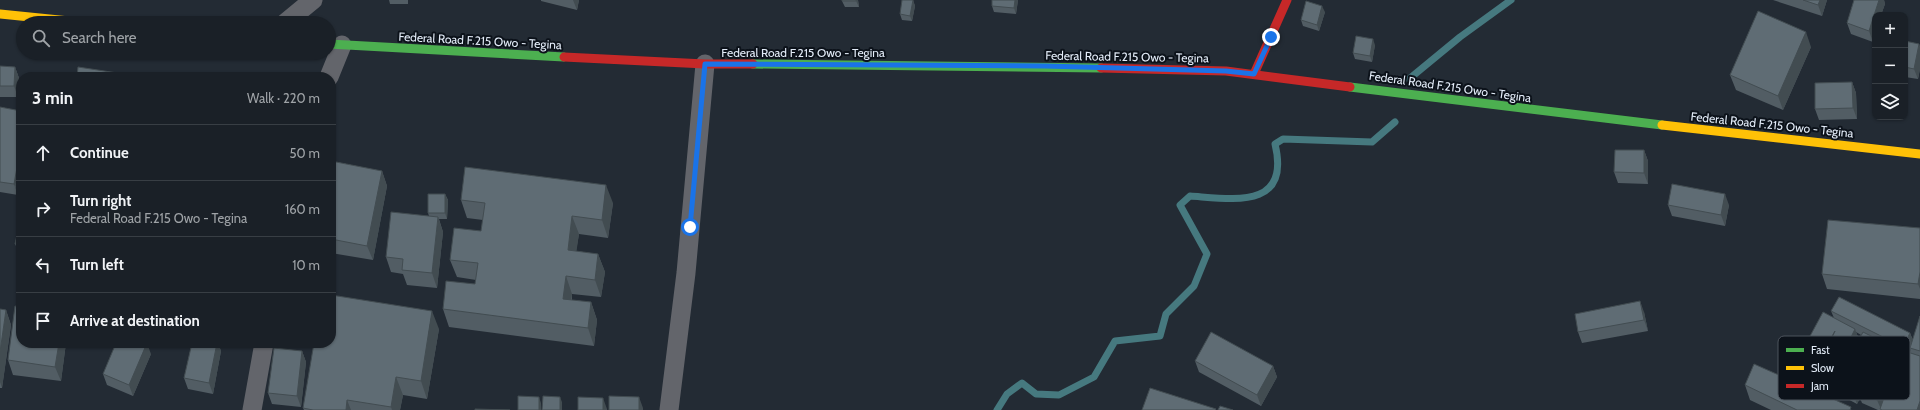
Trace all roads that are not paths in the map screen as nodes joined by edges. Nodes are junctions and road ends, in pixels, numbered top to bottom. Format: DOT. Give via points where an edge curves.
graph roads {
  1 [pos="313,0"];
  2 [pos="1287,0"];
  3 [pos="0,14"];
  4 [pos="20,16"];
  5 [pos="294,16"];
  6 [pos="336,45"];
  7 [pos="332,60"];
  8 [pos="705,64"];
  9 [pos="330,72"];
  10 [pos="1254,74"];
  11 [pos="1920,154"];
  12 [pos="263,348"];
  13 [pos="252,410"];
  14 [pos="669,410"];
  1 -- 5 [label="street"];
  2 -- 10 [label="main road"];
  3 -- 4 [label="main road"];
  6 -- 8 [label="main road, Federal Road F.215 Owo - Tegina"];
  7 -- 9 [label="street"];
  8 -- 10 [label="main road, Federal Road F.215 Owo - Tegina" via="1045,66"];
  8 -- 14 [label="street" via="686,273"];
  10 -- 11 [label="main road, Federal Road F.215 Owo - Tegina" via="1547,112"];
  12 -- 13 [label="street"];
}
